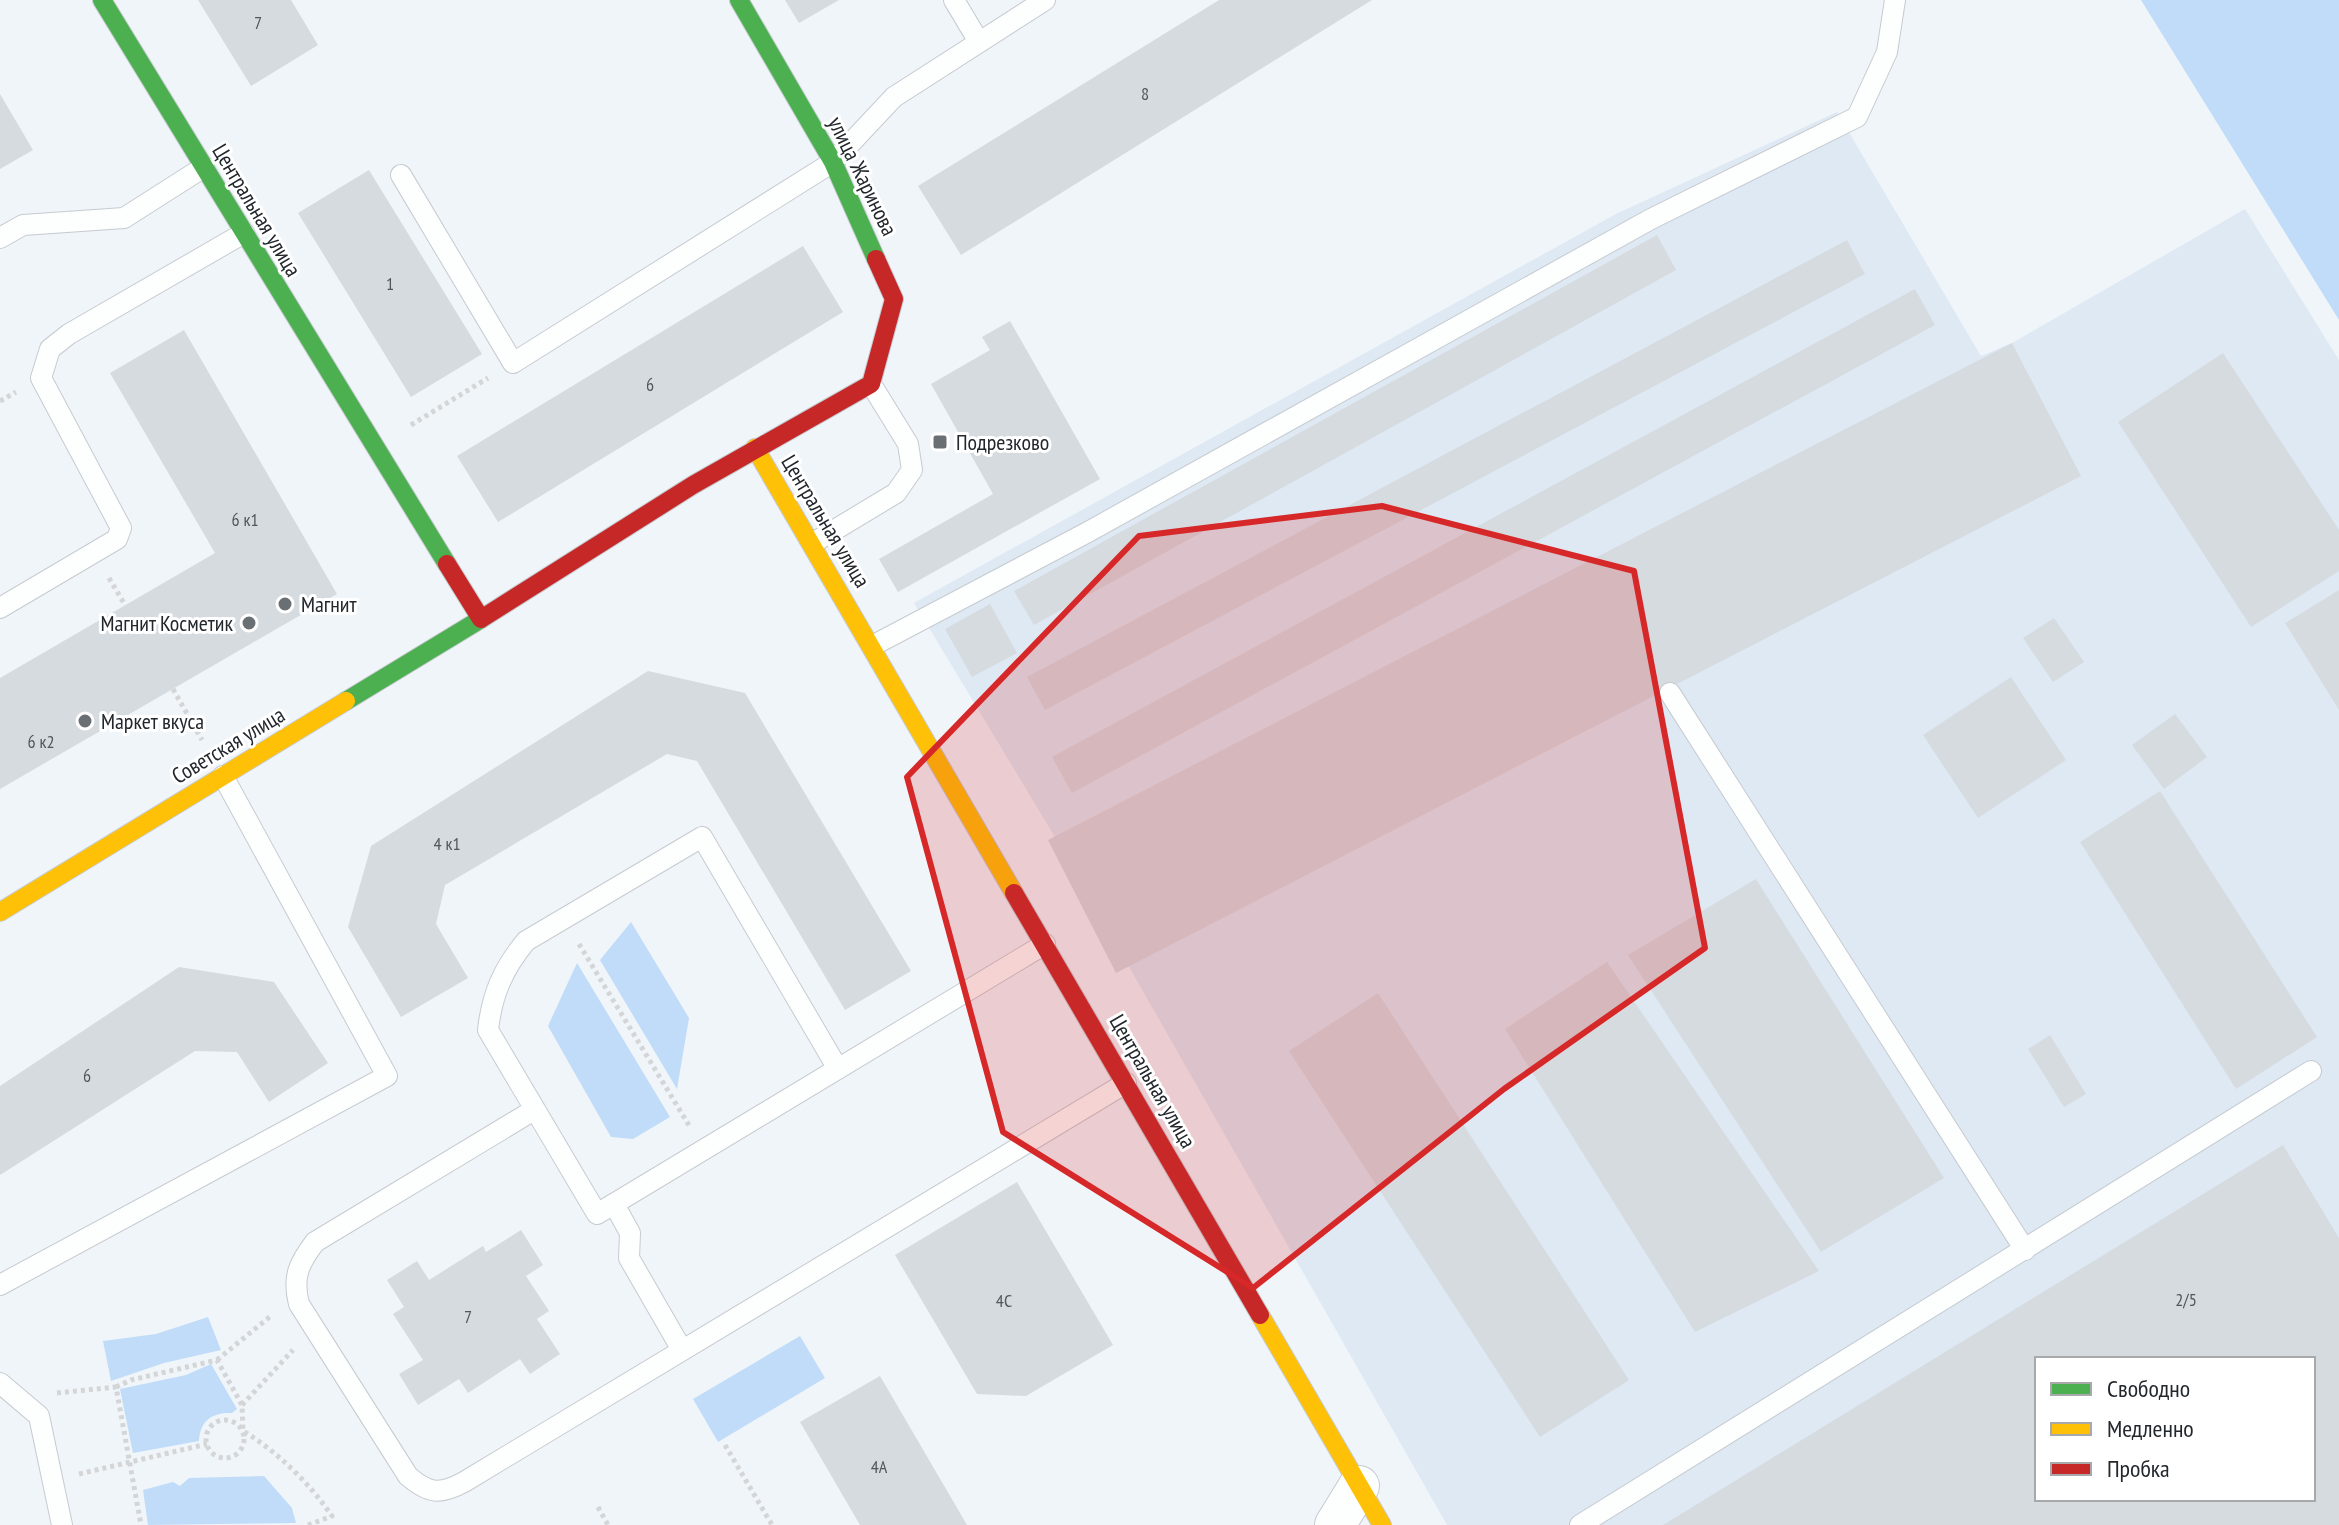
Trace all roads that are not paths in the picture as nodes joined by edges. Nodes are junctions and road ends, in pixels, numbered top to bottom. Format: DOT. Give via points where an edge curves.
graph roads {
  1 [pos="102,0"];
  2 [pos="739,0"];
  3 [pos="954,0"];
  4 [pos="1045,0"];
  5 [pos="1895,0"];
  6 [pos="979,42"];
  7 [pos="833,162"];
  8 [pos="204,167"];
  9 [pos="401,175"];
  10 [pos="244,233"];
  11 [pos="0,238"];
  12 [pos="871,384"];
  13 [pos="755,448"];
  14 [pos="813,543"];
  15 [pos="0,608"];
  16 [pos="481,619"];
  17 [pos="872,646"];
  18 [pos="1670,693"];
  19 [pos="223,776"];
  20 [pos="0,912"];
  21 [pos="1045,944"];
  22 [pos="838,1069"];
  23 [pos="2311,1071"];
  24 [pos="1126,1083"];
  25 [pos="534,1110"];
  26 [pos="614,1204"];
  27 [pos="2025,1250"];
  28 [pos="0,1285"];
  29 [pos="682,1350"];
  30 [pos="0,1383"];
  31 [pos="1359,1486"];
  32 [pos="62,1525"];
  33 [pos="1335,1525"];
  34 [pos="1382,1525"];
  35 [pos="1580,1525"];
  1 -- 8 [label="street, Центральная улица"];
  2 -- 7 [label="street, улица Жаринова"];
  3 -- 6 [label="lane"];
  4 -- 6 [label="lane"];
  5 -- 17 [label="lane" via="1887,52 1857,117 1651,219"];
  6 -- 7 [label="lane" via="894,97"];
  7 -- 9 [label="lane" via="513,363"];
  7 -- 12 [label="street, улица Жаринова" via="894,299"];
  8 -- 10 [label="street, Центральная улица"];
  8 -- 11 [label="lane" via="124,218 23,225"];
  10 -- 15 [label="lane" via="50,349 41,378 121,528 117,539"];
  10 -- 16 [label="street, Центральная улица"];
  12 -- 13 [label="street"];
  12 -- 14 [label="lane" via="908,444 912,470 896,493"];
  13 -- 14 [label="street, Центральная улица"];
  13 -- 16 [label="street, Центральная улица"];
  14 -- 17 [label="street, Центральная улица"];
  16 -- 19 [label="street, Советская улица"];
  17 -- 21 [label="street, Центральная улица"];
  18 -- 27 [label="lane"];
  19 -- 20 [label="street, Советская улица"];
  19 -- 28 [label="lane" via="387,1076"];
  21 -- 22 [label="lane"];
  21 -- 24 [label="street, Центральная улица"];
  22 -- 25 [label="lane" via="702,837 526,941 509,962 490,1007 488,1030"];
  22 -- 26 [label="lane"];
  23 -- 27 [label="lane"];
  24 -- 29 [label="lane"];
  24 -- 31 [label="street, Центральная улица"];
  25 -- 26 [label="lane" via="597,1214"];
  25 -- 29 [label="lane" via="315,1242 299,1263 297,1295 314,1328 408,1476 426,1491 444,1493"];
  26 -- 29 [label="lane" via="630,1233 629,1258"];
  27 -- 35 [label="lane"];
  30 -- 32 [label="lane" via="39,1416"];
  31 -- 33 [label="street"];
  31 -- 34 [label="street, Центральная улица"];
}
